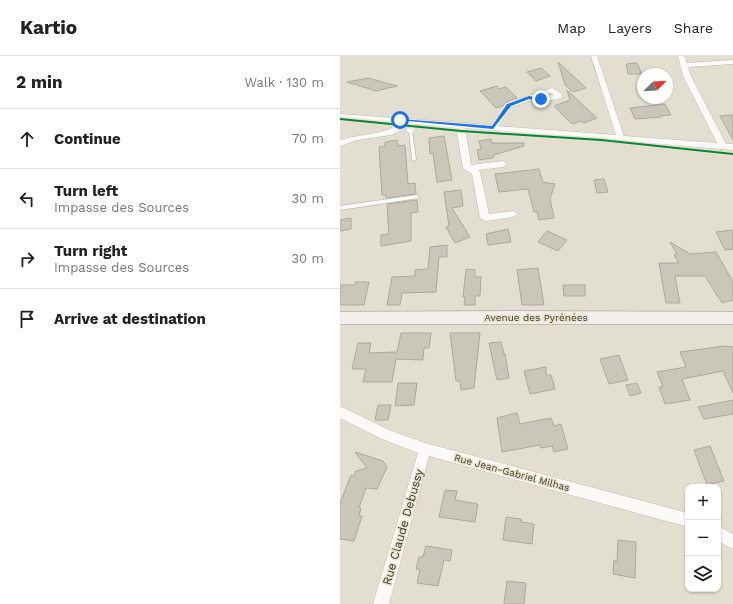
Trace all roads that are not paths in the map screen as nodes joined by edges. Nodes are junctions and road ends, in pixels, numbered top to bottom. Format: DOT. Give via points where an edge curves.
graph roads {
  1 [pos="594,56"];
  2 [pos="681,56"];
  3 [pos="733,62"];
  4 [pos="684,65"];
  5 [pos="529,97"];
  6 [pos="340,116"];
  7 [pos="400,120"];
  8 [pos="414,121"];
  9 [pos="460,125"];
  10 [pos="493,128"];
  11 [pos="410,131"];
  12 [pos="620,138"];
  13 [pos="340,143"];
  14 [pos="723,146"];
  15 [pos="733,147"];
  16 [pos="414,160"];
  17 [pos="503,164"];
  18 [pos="468,168"];
  19 [pos="417,197"];
  20 [pos="340,208"];
  21 [pos="513,214"];
  22 [pos="340,318"];
  23 [pos="733,318"];
  24 [pos="340,412"];
  25 [pos="425,449"];
  26 [pos="685,519"];
  27 [pos="721,535"];
  28 [pos="733,542"];
  29 [pos="381,604"];
  1 -- 12 [label="street"];
  2 -- 4 [label="street"];
  3 -- 4 [label="street"];
  4 -- 14 [label="street" via="687,76"];
  5 -- 10 [label="street" via="509,105"];
  6 -- 7 [label="street"];
  7 -- 8 [label="street"];
  7 -- 13 [label="street" via="394,130 388,133"];
  8 -- 9 [label="street"];
  8 -- 11 [label="street"];
  9 -- 10 [label="street"];
  9 -- 18 [label="street"];
  10 -- 12 [label="street"];
  11 -- 16 [label="lane"];
  12 -- 14 [label="street"];
  14 -- 15 [label="street"];
  17 -- 18 [label="street"];
  18 -- 21 [label="street" via="476,172 485,218"];
  19 -- 20 [label="lane"];
  22 -- 23 [label="main road, Avenue des Pyrénées"];
  24 -- 25 [label="street, Rue Jean-Gabriel Milhas" via="386,435"];
  25 -- 26 [label="street, Rue Jean-Gabriel Milhas"];
  25 -- 29 [label="street, Rue Claude Debussy"];
  27 -- 28 [label="street"];
}
